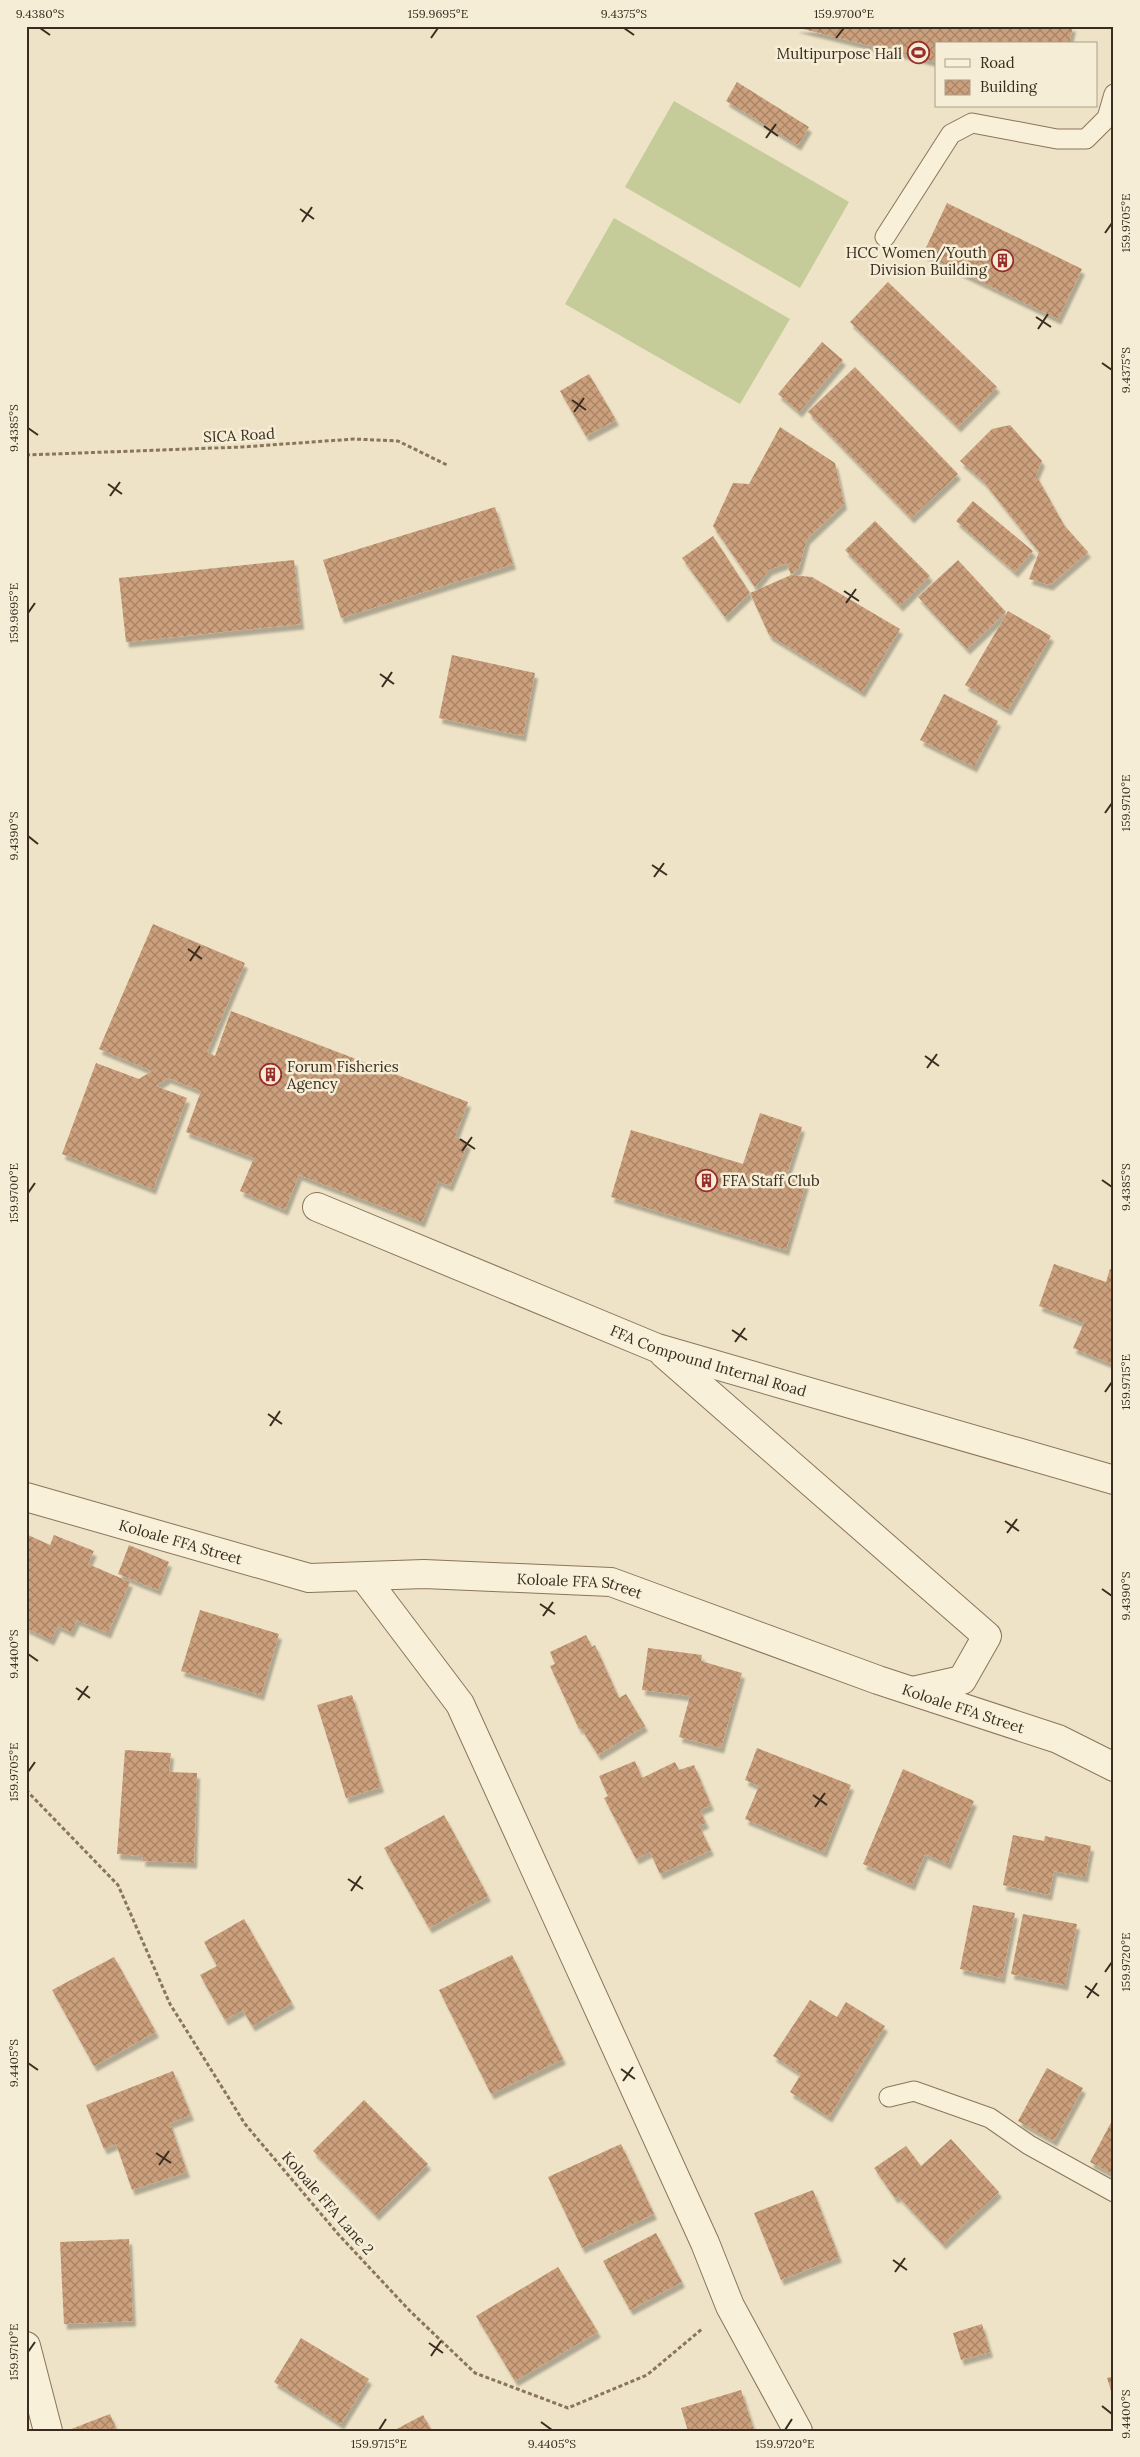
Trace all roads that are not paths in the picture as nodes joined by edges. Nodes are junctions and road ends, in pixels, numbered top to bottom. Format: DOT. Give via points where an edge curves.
graph roads {
  1 [pos="1114,94"];
  2 [pos="885,238"];
  3 [pos="317,1207"];
  4 [pos="657,1348"];
  5 [pos="1114,1480"];
  6 [pos="26,1497"];
  7 [pos="364,1577"];
  8 [pos="912,1691"];
  9 [pos="1114,1767"];
  10 [pos="890,2097"];
  11 [pos="1114,2192"];
  12 [pos="26,2346"];
  13 [pos="48,2431"];
  14 [pos="798,2431"];
  1 -- 2 [label="lane" via="1107,118 1086,138 1056,139 972,123 951,134"];
  3 -- 4 [label="street, FFA Compound Internal Road"];
  4 -- 5 [label="street, FFA Compound Internal Road"];
  4 -- 8 [label="street" via="987,1636 962,1680"];
  6 -- 7 [label="street, Koloale FFA Street" via="309,1578"];
  7 -- 8 [label="street, Koloale FFA Street" via="424,1574 611,1582"];
  7 -- 14 [label="street" via="460,1704 701,2234 730,2306"];
  8 -- 9 [label="street, Koloale FFA Street" via="1058,1739"];
  10 -- 11 [label="lane" via="914,2091 990,2118 1029,2145"];
  12 -- 13 [label="street"];
}
